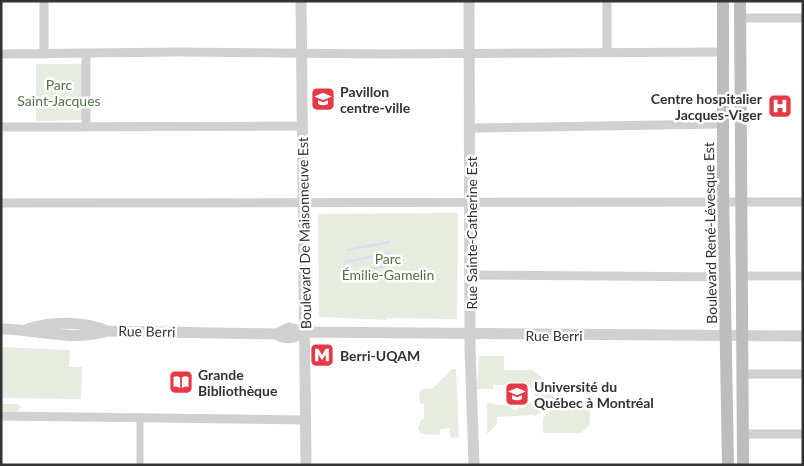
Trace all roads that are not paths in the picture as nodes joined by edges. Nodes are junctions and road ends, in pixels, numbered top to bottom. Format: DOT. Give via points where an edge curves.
graph roads {
  1 [pos="44,1"];
  2 [pos="301,1"];
  3 [pos="469,1"];
  4 [pos="607,1"];
  5 [pos="723,1"];
  6 [pos="740,1"];
  7 [pos="741,18"];
  8 [pos="803,18"];
  9 [pos="302,52"];
  10 [pos="723,52"];
  11 [pos="86,53"];
  12 [pos="469,53"];
  13 [pos="607,53"];
  14 [pos="1,54"];
  15 [pos="44,54"];
  16 [pos="723,124"];
  17 [pos="303,126"];
  18 [pos="86,127"];
  19 [pos="1,128"];
  20 [pos="470,128"];
  21 [pos="471,201"];
  22 [pos="724,201"];
  23 [pos="741,201"];
  24 [pos="305,202"];
  25 [pos="803,202"];
  26 [pos="1,203"];
  27 [pos="471,275"];
  28 [pos="726,276"];
  29 [pos="742,276"];
  30 [pos="803,276"];
  31 [pos="1,329"];
  32 [pos="305,332"];
  33 [pos="470,334"];
  34 [pos="727,335"];
  35 [pos="742,335"];
  36 [pos="803,336"];
  37 [pos="743,374"];
  38 [pos="803,374"];
  39 [pos="1,416"];
  40 [pos="140,417"];
  41 [pos="305,420"];
  42 [pos="744,434"];
  43 [pos="803,434"];
  44 [pos="140,465"];
  45 [pos="306,465"];
  46 [pos="474,465"];
  47 [pos="728,465"];
  48 [pos="743,465"];
  1 -- 15 [label="street"];
  2 -- 9 [label="street, Boulevard De Maisonneuve Est"];
  3 -- 12 [label="street, Rue Sainte-Catherine Est"];
  4 -- 13 [label="street"];
  5 -- 10 [label="main road, Boulevard René-Lévesque Est"];
  6 -- 7 [label="main road"];
  7 -- 8 [label="street"];
  7 -- 23 [label="main road"];
  9 -- 11 [label="street"];
  9 -- 12 [label="street"];
  9 -- 17 [label="street, Boulevard De Maisonneuve Est"];
  10 -- 13 [label="street"];
  10 -- 16 [label="main road, Boulevard René-Lévesque Est"];
  11 -- 15 [label="street"];
  11 -- 18 [label="street"];
  12 -- 13 [label="street"];
  12 -- 20 [label="street, Rue Sainte-Catherine Est"];
  14 -- 15 [label="street"];
  16 -- 20 [label="street"];
  16 -- 22 [label="main road, Boulevard René-Lévesque Est"];
  17 -- 18 [label="street"];
  17 -- 24 [label="street, Boulevard De Maisonneuve Est"];
  18 -- 19 [label="street"];
  20 -- 21 [label="street, Rue Sainte-Catherine Est"];
  21 -- 22 [label="street"];
  21 -- 24 [label="street"];
  21 -- 27 [label="street, Rue Sainte-Catherine Est"];
  22 -- 23 [label="street"];
  22 -- 28 [label="main road, Boulevard René-Lévesque Est"];
  23 -- 25 [label="street"];
  23 -- 29 [label="main road"];
  24 -- 26 [label="street"];
  24 -- 32 [label="street, Boulevard De Maisonneuve Est"];
  27 -- 28 [label="street"];
  27 -- 33 [label="street, Rue Sainte-Catherine Est"];
  28 -- 34 [label="main road, Boulevard René-Lévesque Est"];
  29 -- 30 [label="street"];
  29 -- 35 [label="main road"];
  31 -- 32 [label="street, Rue Berri" via="28,329 42,324 93,325 107,331 276,334 282,337 296,337"];
  32 -- 33 [label="street, Rue Berri"];
  32 -- 41 [label="street, Boulevard De Maisonneuve Est"];
  33 -- 34 [label="street, Rue Berri"];
  33 -- 46 [label="street, Rue Sainte-Catherine Est"];
  34 -- 35 [label="street, Rue Berri"];
  34 -- 47 [label="main road, Boulevard René-Lévesque Est"];
  35 -- 36 [label="street, Rue Berri"];
  35 -- 37 [label="main road"];
  37 -- 38 [label="street"];
  37 -- 42 [label="main road"];
  39 -- 40 [label="street"];
  40 -- 41 [label="street"];
  40 -- 44 [label="street"];
  41 -- 45 [label="street, Boulevard De Maisonneuve Est"];
  42 -- 43 [label="street"];
  42 -- 48 [label="main road"];
}
